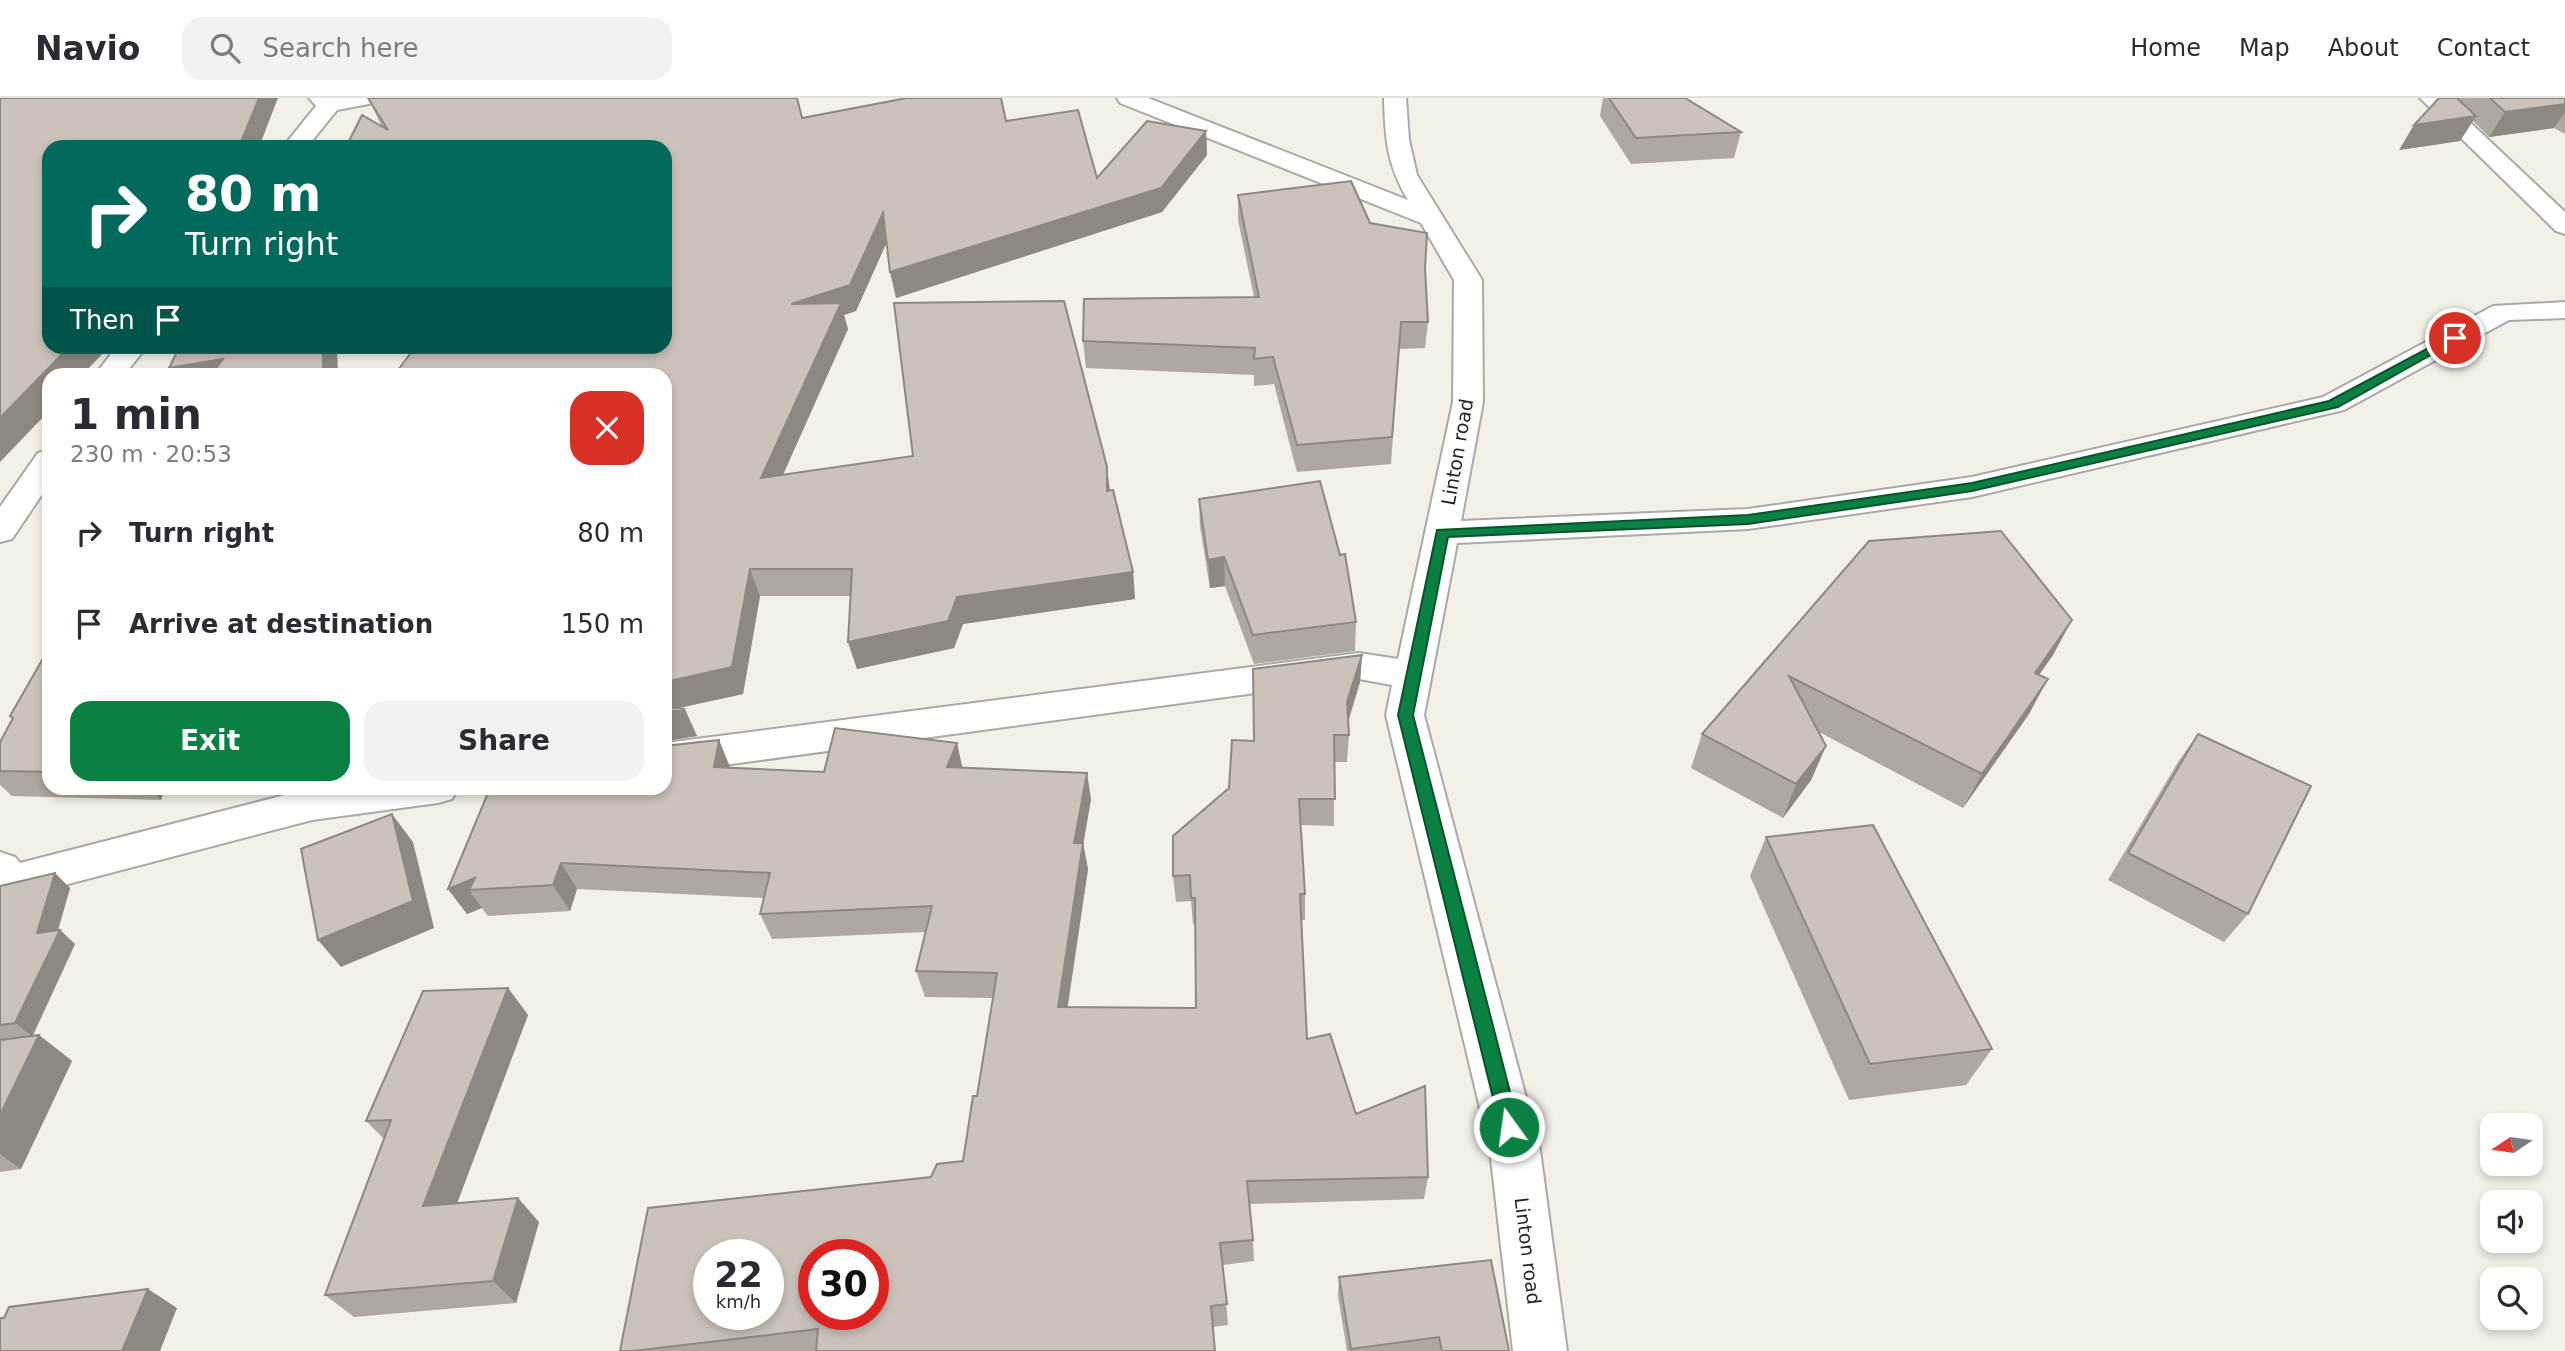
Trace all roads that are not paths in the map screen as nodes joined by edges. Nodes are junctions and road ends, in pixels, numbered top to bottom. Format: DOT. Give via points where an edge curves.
graph roads {
  1 [pos="366,98"];
  2 [pos="1128,98"];
  3 [pos="1395,98"];
  4 [pos="2431,98"];
  5 [pos="325,102"];
  6 [pos="300,140"];
  7 [pos="1427,217"];
  8 [pos="2565,226"];
  9 [pos="2565,310"];
  10 [pos="126,354"];
  11 [pos="115,368"];
  12 [pos="42,470"];
  13 [pos="0,531"];
  14 [pos="1442,533"];
  15 [pos="1414,675"];
  16 [pos="672,757"];
  17 [pos="383,795"];
  18 [pos="0,869"];
  19 [pos="1540,1351"];
  1 -- 5 [label="street"];
  2 -- 7 [label="street"];
  3 -- 7 [label="street, Linton road" via="1405,175"];
  4 -- 8 [label="street"];
  5 -- 6 [label="street"];
  7 -- 14 [label="street, Linton road" via="1468,280 1468,402"];
  9 -- 14 [label="street" via="2503,312 2333,404 1972,487 1748,519"];
  10 -- 11 [label="street"];
  12 -- 13 [label="street"];
  14 -- 15 [label="street, Linton road"];
  15 -- 16 [label="street" via="1359,666"];
  15 -- 19 [label="street, Linton road" via="1405,715 1515,1150"];
  17 -- 18 [label="street" via="312,804 11,882"];
}
